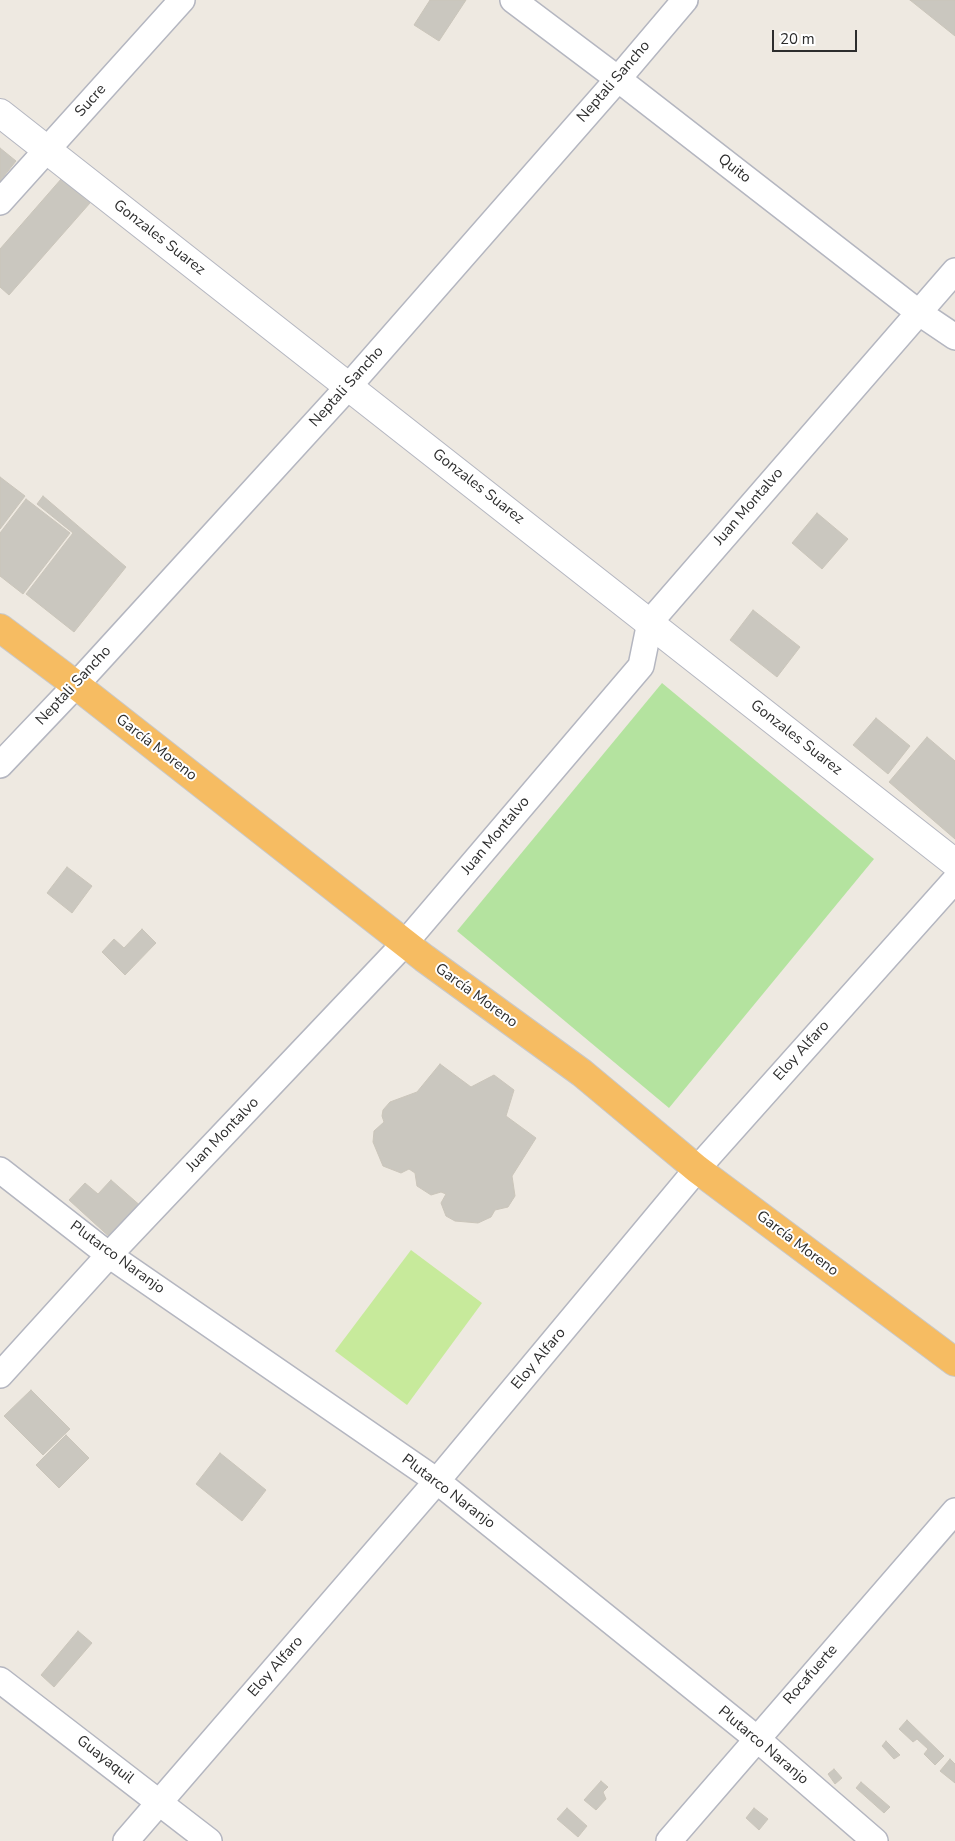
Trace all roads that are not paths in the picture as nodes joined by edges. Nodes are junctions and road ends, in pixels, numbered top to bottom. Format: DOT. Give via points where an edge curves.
graph roads {
  1 [pos="182,0"];
  2 [pos="513,0"];
  3 [pos="685,0"];
  4 [pos="618,79"];
  5 [pos="0,113"];
  6 [pos="47,150"];
  7 [pos="0,202"];
  8 [pos="955,271"];
  9 [pos="918,312"];
  10 [pos="955,337"];
  11 [pos="349,386"];
  12 [pos="650,622"];
  13 [pos="0,628"];
  14 [pos="76,685"];
  15 [pos="0,765"];
  16 [pos="955,863"];
  17 [pos="955,880"];
  18 [pos="405,943"];
  19 [pos="696,1169"];
  20 [pos="0,1170"];
  21 [pos="109,1255"];
  22 [pos="955,1362"];
  23 [pos="0,1376"];
  24 [pos="437,1481"];
  25 [pos="955,1511"];
  26 [pos="0,1680"];
  27 [pos="756,1738"];
  28 [pos="159,1802"];
  29 [pos="126,1841"];
  30 [pos="209,1841"];
  31 [pos="669,1841"];
  32 [pos="875,1841"];
  1 -- 6 [label="street, Sucre"];
  2 -- 4 [label="street, Quito"];
  3 -- 4 [label="street, Neptali Sancho"];
  4 -- 9 [label="street, Quito"];
  4 -- 11 [label="street, Neptali Sancho"];
  5 -- 6 [label="street, Gonzales Suarez"];
  6 -- 7 [label="street, Sucre"];
  6 -- 11 [label="street, Gonzales Suarez"];
  8 -- 9 [label="street, Juan Montalvo"];
  9 -- 10 [label="street, Quito"];
  9 -- 12 [label="street, Juan Montalvo"];
  11 -- 12 [label="street, Gonzales Suarez"];
  11 -- 14 [label="street, Neptali Sancho"];
  12 -- 16 [label="street, Gonzales Suarez"];
  12 -- 18 [label="street, Juan Montalvo" via="641,666"];
  13 -- 14 [label="highway, García Moreno"];
  14 -- 15 [label="street, Neptali Sancho"];
  14 -- 18 [label="highway, García Moreno"];
  17 -- 19 [label="street, Eloy Alfaro"];
  18 -- 19 [label="highway, García Moreno" via="582,1073"];
  18 -- 21 [label="street, Juan Montalvo"];
  19 -- 22 [label="highway, García Moreno"];
  19 -- 24 [label="street, Eloy Alfaro"];
  20 -- 21 [label="street, Plutarco Naranjo"];
  21 -- 23 [label="street, Juan Montalvo"];
  21 -- 24 [label="street, Plutarco Naranjo"];
  24 -- 27 [label="street, Plutarco Naranjo"];
  24 -- 28 [label="street, Eloy Alfaro"];
  25 -- 27 [label="street, Rocafuerte"];
  26 -- 28 [label="street, Guayaquil"];
  27 -- 31 [label="street, Rocafuerte"];
  27 -- 32 [label="street, Plutarco Naranjo"];
  28 -- 29 [label="street, Eloy Alfaro"];
  28 -- 30 [label="street, Guayaquil"];
}
